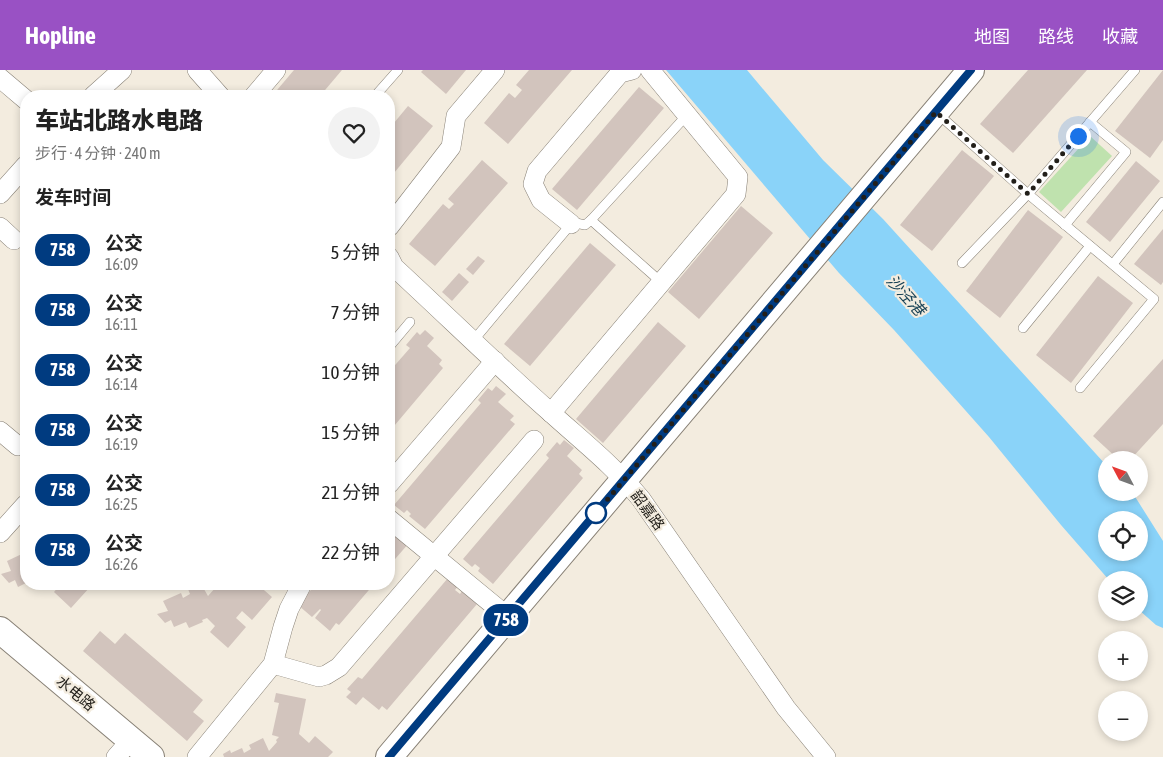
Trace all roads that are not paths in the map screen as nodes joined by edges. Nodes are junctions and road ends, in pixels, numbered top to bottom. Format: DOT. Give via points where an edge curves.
graph roads {
  1 [pos="122,70"];
  2 [pos="197,70"];
  3 [pos="276,70"];
  4 [pos="398,70"];
  5 [pos="495,70"];
  6 [pos="632,70"];
  7 [pos="650,70"];
  8 [pos="971,70"];
  9 [pos="1135,70"];
  10 [pos="0,78"];
  11 [pos="100,90"];
  12 [pos="215,90"];
  13 [pos="259,90"];
  14 [pos="380,90"];
  15 [pos="20,95"];
  16 [pos="936,112"];
  17 [pos="688,115"];
  18 [pos="1090,122"];
  19 [pos="20,172"];
  20 [pos="0,194"];
  21 [pos="1028,194"];
  22 [pos="1163,202"];
  23 [pos="395,219"];
  24 [pos="591,220"];
  25 [pos="571,224"];
  26 [pos="1065,224"];
  27 [pos="0,227"];
  28 [pos="14,240"];
  29 [pos="1090,246"];
  30 [pos="962,263"];
  31 [pos="1112,264"];
  32 [pos="395,268"];
  33 [pos="661,282"];
  34 [pos="410,322"];
  35 [pos="1023,328"];
  36 [pos="395,339"];
  37 [pos="473,341"];
  38 [pos="495,361"];
  39 [pos="1080,388"];
  40 [pos="551,413"];
  41 [pos="0,431"];
  42 [pos="534,440"];
  43 [pos="18,446"];
  44 [pos="395,477"];
  45 [pos="626,480"];
  46 [pos="20,511"];
  47 [pos="395,524"];
  48 [pos="0,533"];
  49 [pos="434,557"];
  50 [pos="299,590"];
  51 [pos="508,617"];
  52 [pos="0,630"];
  53 [pos="273,664"];
  54 [pos="124,749"];
  55 [pos="151,757"];
  56 [pos="197,757"];
  57 [pos="389,757"];
  58 [pos="826,757"];
  1 -- 11 [label="street"];
  2 -- 12 [label="street"];
  3 -- 13 [label="street"];
  4 -- 14 [label="lane"];
  5 -- 23 [label="street" via="456,116 451,147"];
  6 -- 25 [label="street" via="620,73 537,171 533,184 541,200"];
  7 -- 17 [label="street"];
  8 -- 16 [label="street"];
  9 -- 18 [label="lane"];
  10 -- 15 [label="street"];
  16 -- 21 [label="lane"];
  16 -- 45 [label="street"];
  17 -- 24 [label="lane"];
  17 -- 33 [label="street" via="738,177 736,194"];
  18 -- 21 [label="lane"];
  18 -- 26 [label="lane" via="1126,152"];
  19 -- 20 [label="street"];
  21 -- 26 [label="lane"];
  21 -- 30 [label="lane"];
  22 -- 31 [label="lane"];
  24 -- 25 [label="lane" via="585,225"];
  24 -- 33 [label="lane"];
  25 -- 37 [label="lane"];
  26 -- 29 [label="lane"];
  27 -- 28 [label="street"];
  29 -- 31 [label="lane"];
  29 -- 35 [label="lane"];
  31 -- 39 [label="lane" via="1154,299"];
  32 -- 37 [label="street, 韶嘉路"];
  33 -- 40 [label="street"];
  34 -- 36 [label="lane"];
  37 -- 38 [label="street, 韶嘉路"];
  38 -- 40 [label="street, 韶嘉路"];
  38 -- 44 [label="street"];
  40 -- 45 [label="street, 韶嘉路"];
  41 -- 43 [label="street"];
  42 -- 49 [label="street"];
  45 -- 51 [label="street"];
  45 -- 58 [label="street, 韶嘉路" via="786,708"];
  46 -- 48 [label="street"];
  47 -- 49 [label="street"];
  49 -- 51 [label="street"];
  49 -- 53 [label="street" via="339,667 326,676"];
  50 -- 53 [label="street" via="282,627"];
  51 -- 57 [label="street"];
  52 -- 54 [label="street, 水电路"];
  53 -- 56 [label="street"];
  54 -- 55 [label="street, 水电路"];
}
